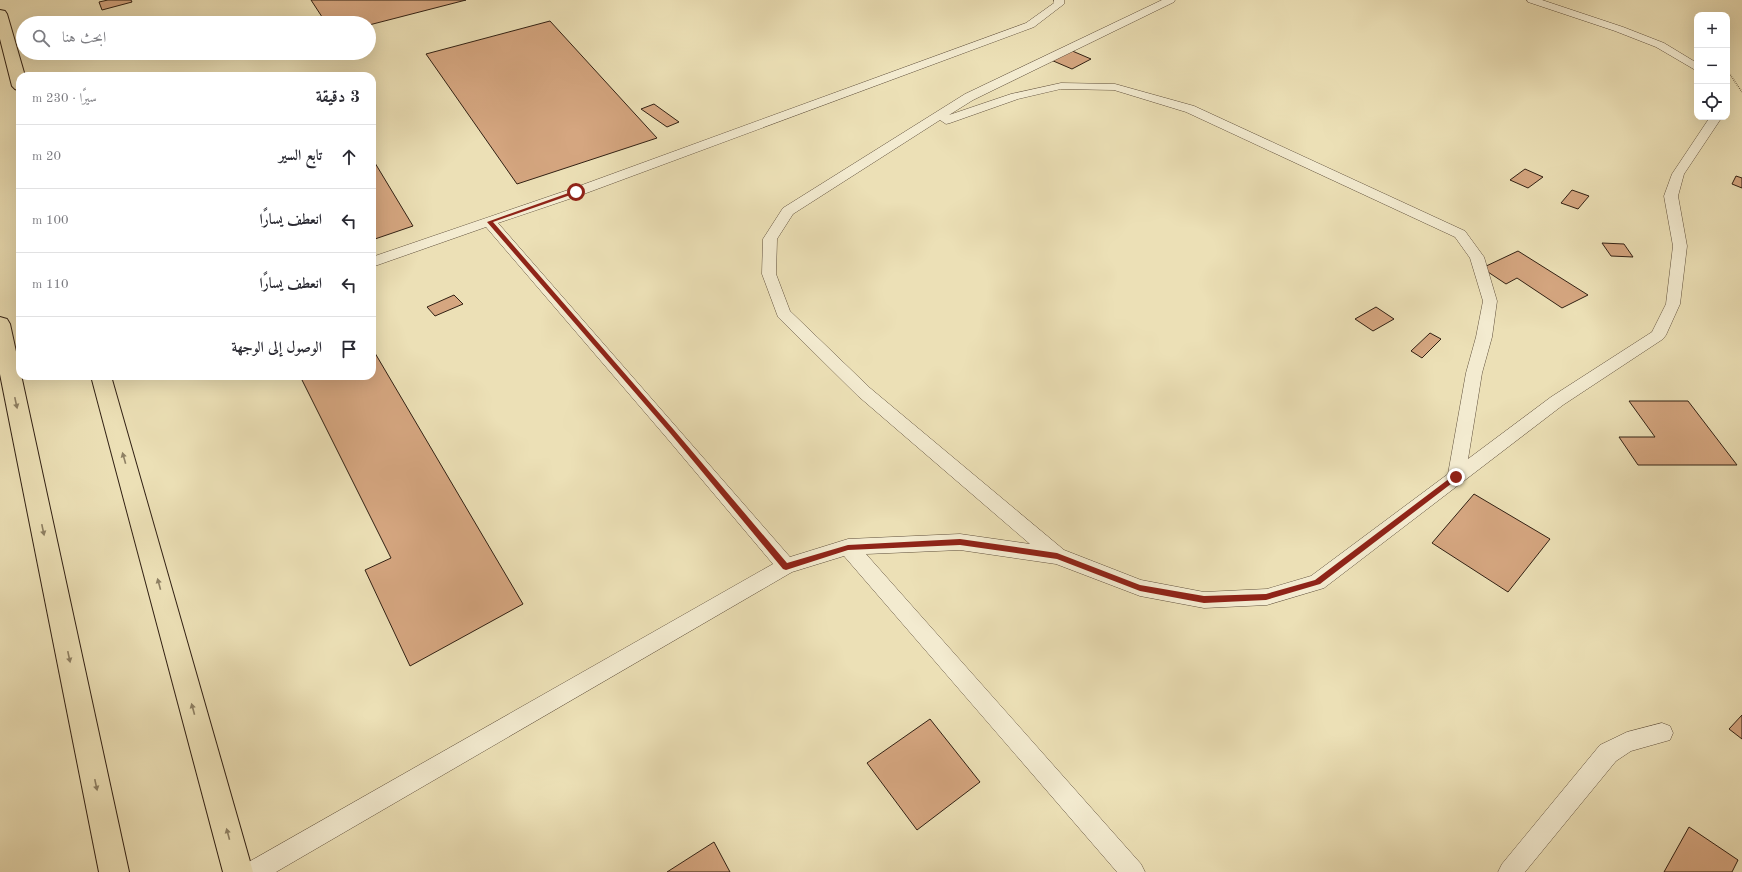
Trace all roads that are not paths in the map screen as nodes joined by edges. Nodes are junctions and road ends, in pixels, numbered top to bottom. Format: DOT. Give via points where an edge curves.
graph roads {
  1 [pos="1059,0"];
  2 [pos="1170,0"];
  3 [pos="1532,0"];
  4 [pos="0,14"];
  5 [pos="1694,66"];
  6 [pos="16,72"];
  7 [pos="1714,120"];
  8 [pos="917,130"];
  9 [pos="489,222"];
  10 [pos="376,261"];
  11 [pos="0,324"];
  12 [pos="102,380"];
  13 [pos="1456,477"];
  14 [pos="848,548"];
  15 [pos="1057,556"];
  16 [pos="786,566"];
  17 [pos="1662,733"];
  18 [pos="114,872"];
  19 [pos="238,872"];
  20 [pos="253,872"];
  21 [pos="1133,872"];
  22 [pos="1510,872"];
  1 -- 9 [label="lane" via="1059,4 1030,25"];
  2 -- 8 [label="lane" via="969,97"];
  3 -- 5 [label="lane" via="1660,45"];
  4 -- 6 [label="highway"];
  7 -- 13 [label="lane" via="1678,174 1671,196 1680,246 1674,304 1658,335 1557,401"];
  8 -- 13 [label="lane" via="1015,96 1061,86 1114,87 1190,109 1460,234 1477,257 1490,301 1474,373"];
  8 -- 15 [label="lane" via="788,211 770,239 769,274 783,313 864,392"];
  9 -- 10 [label="lane"];
  9 -- 16 [label="lane"];
  11 -- 18 [label="highway, one-way"];
  19 -- 12 [label="highway, one-way"];
  13 -- 15 [label="lane" via="1317,582 1266,597 1204,600 1140,588"];
  14 -- 15 [label="lane" via="960,542"];
  14 -- 16 [label="lane"];
  14 -- 21 [label="lane"];
  16 -- 20 [label="lane"];
  17 -- 22 [label="lane" via="1627,742 1608,753"];
}
